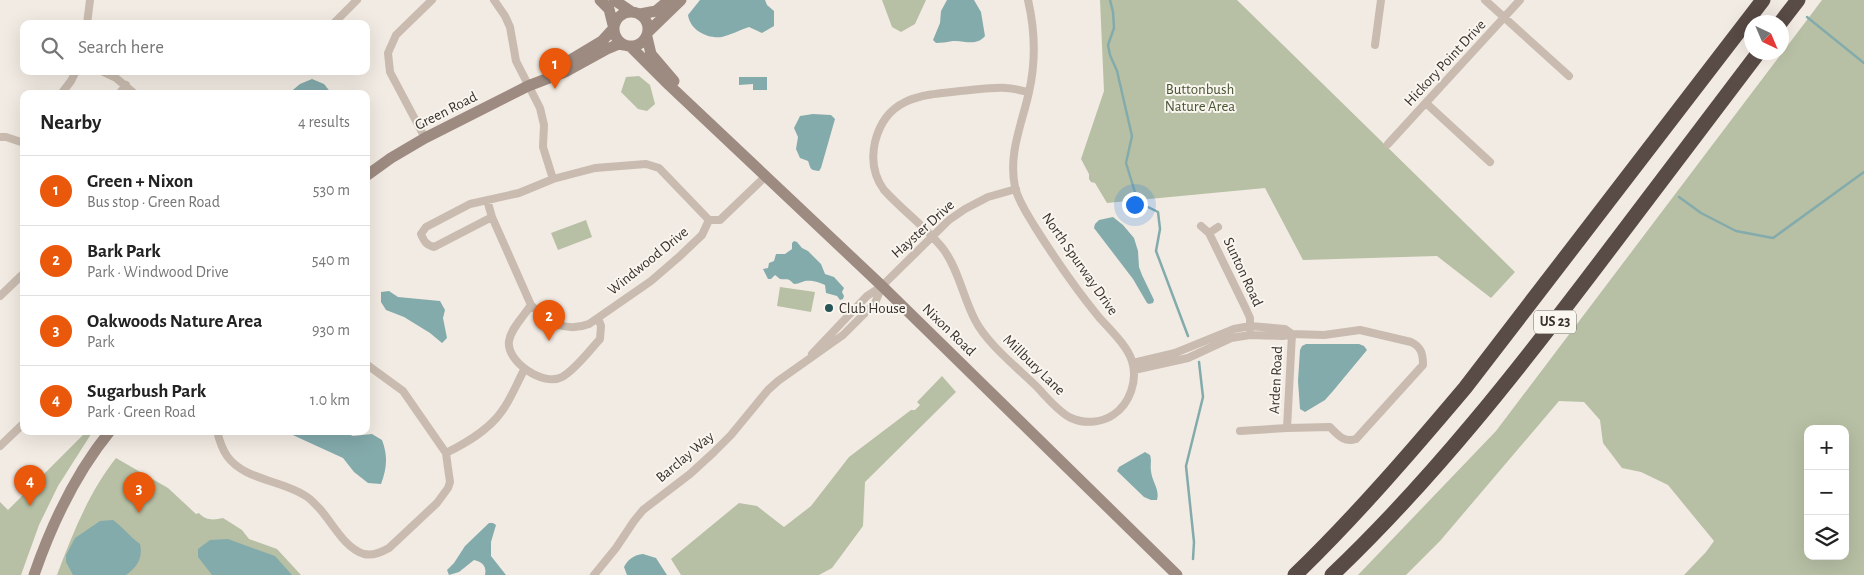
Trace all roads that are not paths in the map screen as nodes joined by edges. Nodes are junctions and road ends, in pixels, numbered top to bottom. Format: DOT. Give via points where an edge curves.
graph roads {
  1 [pos="90,0"];
  2 [pos="357,0"];
  3 [pos="432,0"];
  4 [pos="494,0"];
  5 [pos="600,0"];
  6 [pos="614,0"];
  7 [pos="669,0"];
  8 [pos="681,0"];
  9 [pos="1028,0"];
  10 [pos="1381,0"];
  11 [pos="1485,0"];
  12 [pos="1520,0"];
  13 [pos="1763,0"];
  14 [pos="1798,0"];
  15 [pos="636,13"];
  16 [pos="1787,15"];
  17 [pos="1506,17"];
  18 [pos="88,20"];
  19 [pos="337,20"];
  20 [pos="613,27"];
  21 [pos="648,35"];
  22 [pos="628,46"];
  23 [pos="1375,46"];
  24 [pos="1753,60"];
  25 [pos="74,75"];
  26 [pos="110,75"];
  27 [pos="1569,76"];
  28 [pos="544,79"];
  29 [pos="126,85"];
  30 [pos="528,86"];
  31 [pos="64,90"];
  32 [pos="122,90"];
  33 [pos="132,90"];
  34 [pos="1029,92"];
  35 [pos="1427,104"];
  36 [pos="697,110"];
  37 [pos="0,137"];
  38 [pos="425,138"];
  39 [pos="20,139"];
  40 [pos="1388,144"];
  41 [pos="1490,162"];
  42 [pos="370,173"];
  43 [pos="766,176"];
  44 [pos="553,179"];
  45 [pos="1016,189"];
  46 [pos="487,200"];
  47 [pos="492,217"];
  48 [pos="708,220"];
  49 [pos="1201,226"];
  50 [pos="1218,227"];
  51 [pos="1209,232"];
  52 [pos="933,238"];
  53 [pos="20,276"];
  54 [pos="882,286"];
  55 [pos="0,296"];
  56 [pos="531,306"];
  57 [pos="598,318"];
  58 [pos="1250,331"];
  59 [pos="1292,334"];
  60 [pos="1133,366"];
  61 [pos="370,367"];
  62 [pos="524,370"];
  63 [pos="20,427"];
  64 [pos="1287,428"];
  65 [pos="1240,431"];
  66 [pos="107,435"];
  67 [pos="218,435"];
  68 [pos="0,446"];
  69 [pos="446,453"];
  70 [pos="34,575"];
  71 [pos="594,575"];
  72 [pos="1177,575"];
  73 [pos="1295,575"];
  74 [pos="1332,575"];
  1 -- 18 [label="street"];
  2 -- 19 [label="street"];
  3 -- 38 [label="street" via="396,35 388,53 390,72"];
  4 -- 30 [label="street" via="510,27 516,61"];
  5 -- 20 [label="main road" via="609,9"];
  6 -- 15 [label="main road"];
  7 -- 15 [label="main road" via="656,11"];
  8 -- 21 [label="main road"];
  9 -- 34 [label="street, North Spurway Drive" via="1034,39"];
  10 -- 23 [label="street"];
  11 -- 17 [label="street"];
  12 -- 17 [label="street, Hickory Point Drive"];
  13 -- 73 [label="highway, US 23" via="1465,388 1418,444"];
  14 -- 16 [label="highway"];
  15 -- 20 [label="main road" via="621,16"];
  15 -- 21 [label="main road" via="646,22"];
  17 -- 27 [label="street"];
  17 -- 35 [label="street, Hickory Point Drive"];
  20 -- 22 [label="main road" via="616,38"];
  20 -- 28 [label="main road, Green Road" via="602,41 562,64"];
  21 -- 22 [label="main road" via="638,46"];
  21 -- 36 [label="main road, Nixon Road" via="651,54"];
  22 -- 28 [label="main road, Green Road" via="619,44"];
  22 -- 36 [label="main road, Nixon Road"];
  24 -- 74 [label="highway, US 23" via="1502,388 1404,501"];
  25 -- 31 [label="street"];
  26 -- 29 [label="street"];
  28 -- 30 [label="main road, Green Road"];
  29 -- 32 [label="street"];
  29 -- 33 [label="street"];
  30 -- 38 [label="main road, Green Road"];
  30 -- 44 [label="street" via="540,108 544,125 543,147"];
  34 -- 45 [label="street, North Spurway Drive" via="1012,162"];
  34 -- 52 [label="street, Millbury Lane" via="1000,87 927,94 909,99 888,115 874,148 873,165 877,178 895,202"];
  35 -- 40 [label="street, Hickory Point Drive"];
  35 -- 41 [label="street"];
  36 -- 43 [label="main road, Nixon Road"];
  37 -- 39 [label="street"];
  38 -- 42 [label="main road, Green Road"];
  43 -- 48 [label="street" via="720,220"];
  43 -- 54 [label="main road, Nixon Road"];
  44 -- 46 [label="street, Windwood Drive" via="519,193"];
  44 -- 48 [label="street, Windwood Drive" via="595,168 646,164 659,168"];
  45 -- 52 [label="street, Hayster Drive" via="988,197 965,209"];
  45 -- 60 [label="street, North Spurway Drive" via="1048,248 1121,343"];
  46 -- 47 [label="street, Windwood Drive"];
  46 -- 47 [label="street, Windwood Drive" via="470,204 426,227 421,234 428,246 434,248"];
  47 -- 56 [label="street, Windwood Drive"];
  48 -- 57 [label="street, Windwood Drive" via="702,235 680,256"];
  49 -- 51 [label="street, Sunton Road"];
  50 -- 51 [label="street"];
  51 -- 58 [label="street, Sunton Road" via="1250,318"];
  52 -- 54 [label="street, Hayster Drive"];
  52 -- 60 [label="street, Millbury Lane" via="955,269 975,321 986,337 1070,418 1093,423 1113,415 1129,398"];
  53 -- 55 [label="street"];
  54 -- 71 [label="street, Barclay Way" via="868,296 801,366 768,390 713,453 643,510"];
  54 -- 72 [label="main road, Nixon Road"];
  56 -- 57 [label="street, Windwood Drive" via="548,320 567,327 578,328"];
  56 -- 62 [label="street" via="511,334 508,344"];
  57 -- 62 [label="street" via="600,340 560,379"];
  58 -- 59 [label="street" via="1283,336"];
  58 -- 60 [label="street" via="1188,358 1176,357"];
  59 -- 64 [label="street, Arden Road"];
  59 -- 64 [label="street" via="1324,335 1360,330 1411,342 1423,354 1423,365 1356,439 1343,439 1330,427"];
  61 -- 69 [label="street" via="403,391"];
  62 -- 69 [label="street" via="503,411 485,429"];
  63 -- 68 [label="street"];
  64 -- 65 [label="street"];
  66 -- 70 [label="main road" via="94,450 54,522"];
  67 -- 69 [label="street" via="226,456 234,464 306,496 344,539 363,554 389,548 437,503 450,482"];
}
